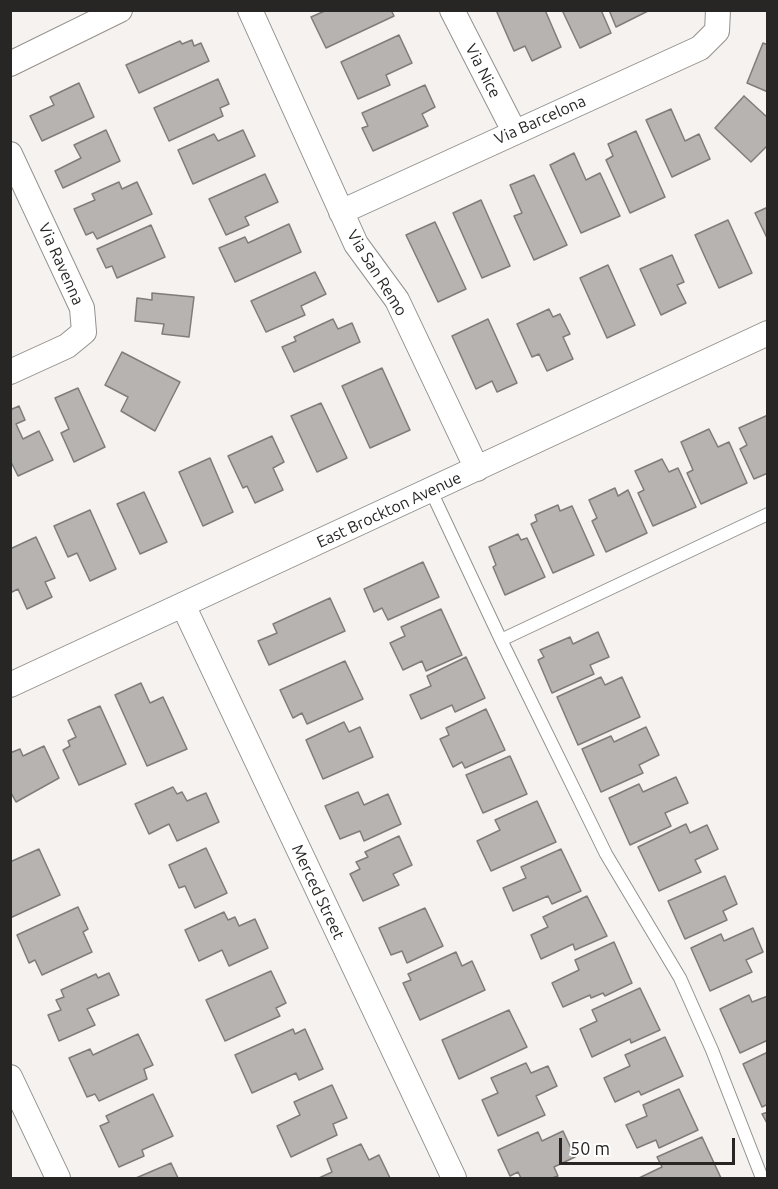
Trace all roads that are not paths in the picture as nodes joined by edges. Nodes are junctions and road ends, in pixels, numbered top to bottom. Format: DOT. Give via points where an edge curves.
graph roads {
  1 [pos="120,10"];
  2 [pos="250,10"];
  3 [pos="452,10"];
  4 [pos="718,10"];
  5 [pos="10,64"];
  6 [pos="514,131"];
  7 [pos="10,154"];
  8 [pos="341,212"];
  9 [pos="768,333"];
  10 [pos="10,372"];
  11 [pos="477,469"];
  12 [pos="431,491"];
  13 [pos="768,514"];
  14 [pos="183,605"];
  15 [pos="501,640"];
  16 [pos="10,685"];
  17 [pos="10,1077"];
  18 [pos="58,1179"];
  19 [pos="454,1179"];
  20 [pos="762,1179"];
  1 -- 5 [label="street"];
  2 -- 8 [label="street, Via San Remo"];
  3 -- 6 [label="street, Via Nice"];
  4 -- 6 [label="street, Via Barcelona" via="717,31 700,48"];
  6 -- 8 [label="street, Via Barcelona"];
  7 -- 10 [label="street, Via Ravenna" via="82,308 84,332 66,346"];
  8 -- 11 [label="street, Via San Remo" via="356,244 397,300"];
  9 -- 11 [label="street, East Brockton Avenue"];
  11 -- 12 [label="street, East Brockton Avenue"];
  12 -- 14 [label="street, East Brockton Avenue"];
  12 -- 15 [label="lane"];
  13 -- 15 [label="lane"];
  14 -- 16 [label="street, East Brockton Avenue"];
  14 -- 19 [label="street, Merced Street"];
  15 -- 20 [label="lane" via="606,854 680,978"];
  17 -- 18 [label="street"];
}
